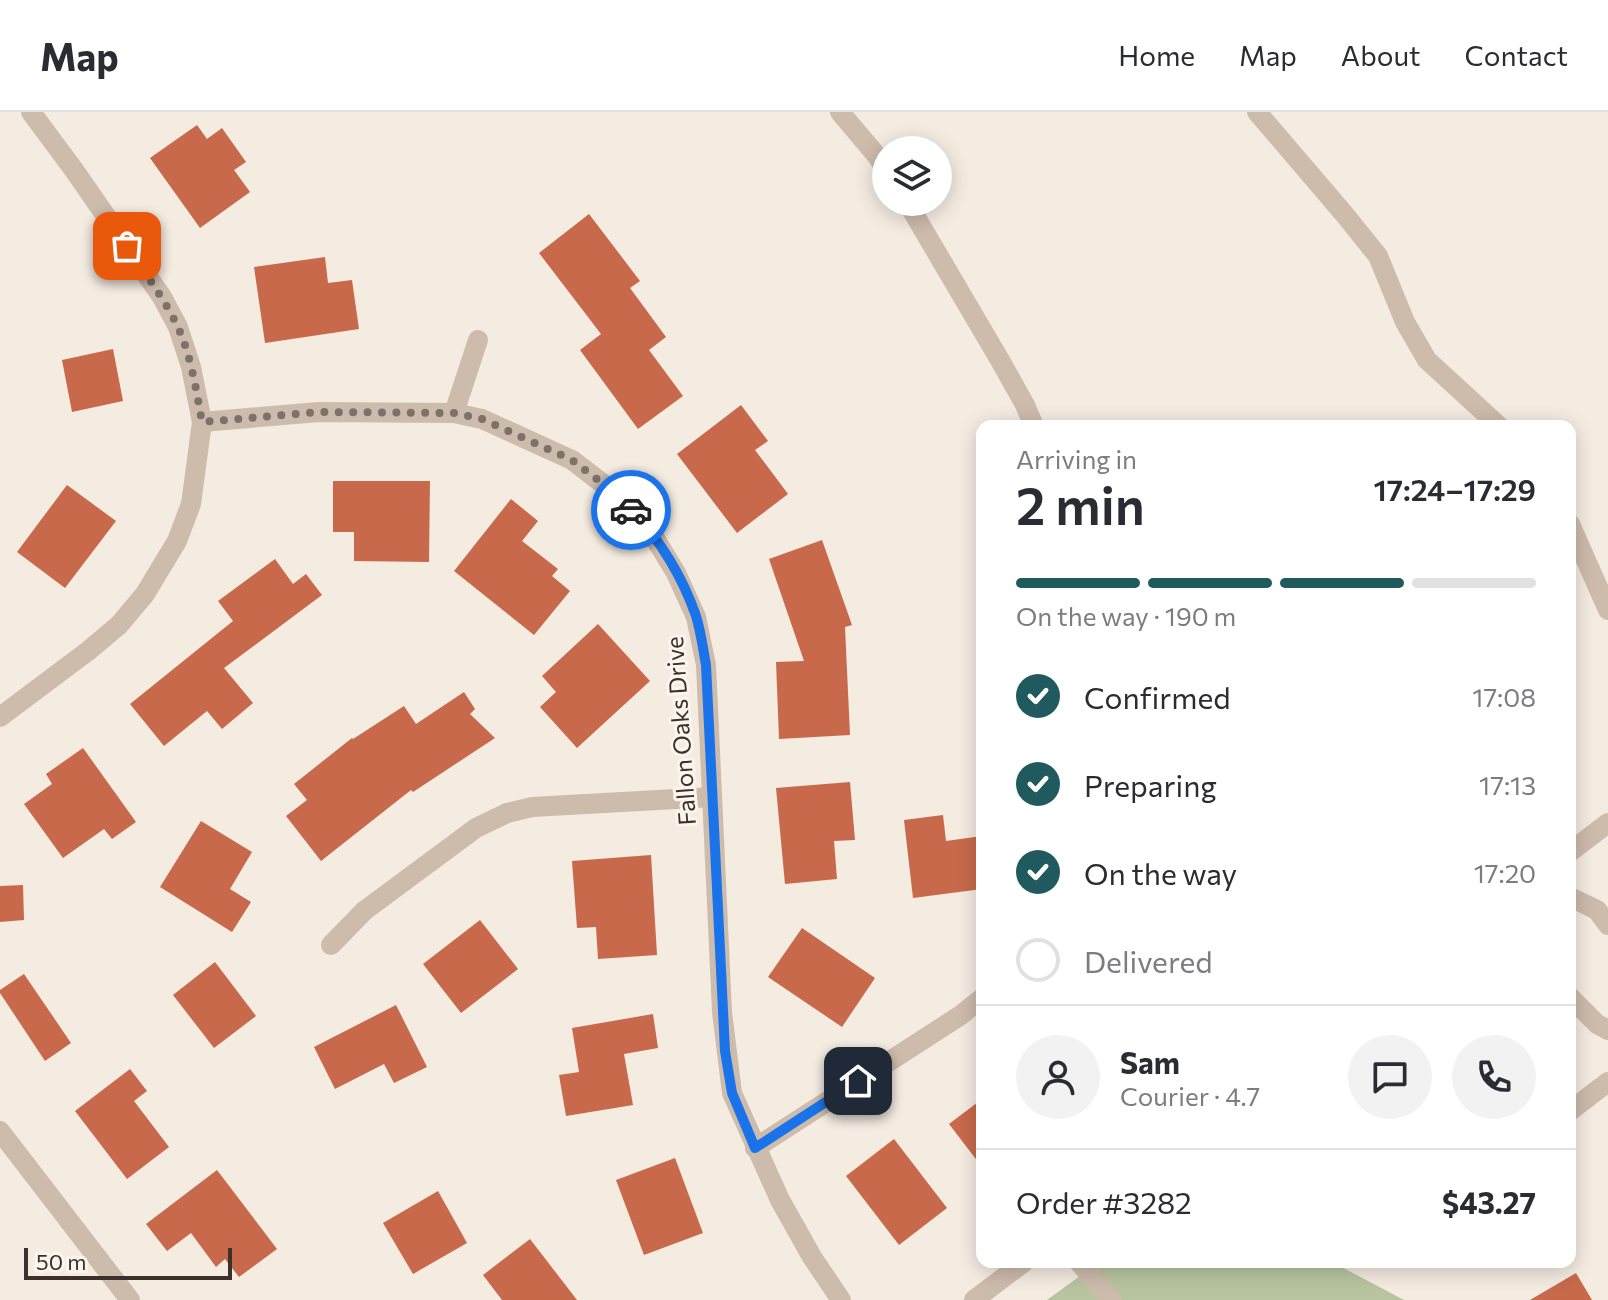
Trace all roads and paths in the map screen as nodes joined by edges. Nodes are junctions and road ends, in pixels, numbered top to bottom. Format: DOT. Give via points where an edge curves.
graph roads {
  1 [pos="31,112"];
  2 [pos="840,112"];
  3 [pos="1257,112"];
  4 [pos="872,150"];
  5 [pos="915,216"];
  6 [pos="478,340"];
  7 [pos="454,413"];
  8 [pos="1031,420"];
  9 [pos="1492,420"];
  10 [pos="202,422"];
  11 [pos="1576,538"];
  12 [pos="1608,610"];
  13 [pos="0,717"];
  14 [pos="712,797"];
  15 [pos="1608,823"];
  16 [pos="1576,847"];
  17 [pos="1576,900"];
  18 [pos="1608,925"];
  19 [pos="331,945"];
  20 [pos="976,1003"];
  21 [pos="1576,1003"];
  22 [pos="1608,1030"];
  23 [pos="1608,1082"];
  24 [pos="1576,1106"];
  25 [pos="0,1131"];
  26 [pos="755,1148"];
  27 [pos="1016,1268"];
  28 [pos="1084,1268"];
  29 [pos="130,1300"];
  30 [pos="841,1300"];
  31 [pos="974,1300"];
  32 [pos="1111,1300"];
  1 -- 10 [label="street" via="162,297 191,367"];
  2 -- 4 [label="street"];
  3 -- 9 [label="street" via="1378,256 1427,360"];
  5 -- 8 [label="street"];
  6 -- 7 [label="street"];
  7 -- 10 [label="street, Fallon Oaks Drive" via="319,412"];
  7 -- 14 [label="street, Fallon Oaks Drive" via="482,419 572,460 648,527 696,617 706,665"];
  10 -- 13 [label="street" via="191,504 177,541 145,594 119,625"];
  11 -- 12 [label="street"];
  14 -- 19 [label="street" via="532,807 507,813 476,828 364,911"];
  14 -- 26 [label="street, Fallon Oaks Drive" via="725,1051 732,1093"];
  15 -- 16 [label="street"];
  17 -- 18 [label="street" via="1597,910"];
  20 -- 26 [label="street"];
  21 -- 22 [label="street"];
  23 -- 24 [label="street"];
  25 -- 29 [label="street"];
  26 -- 30 [label="street, Fallon Oaks Drive" via="812,1257"];
  27 -- 31 [label="street"];
  28 -- 32 [label="street"];
}
